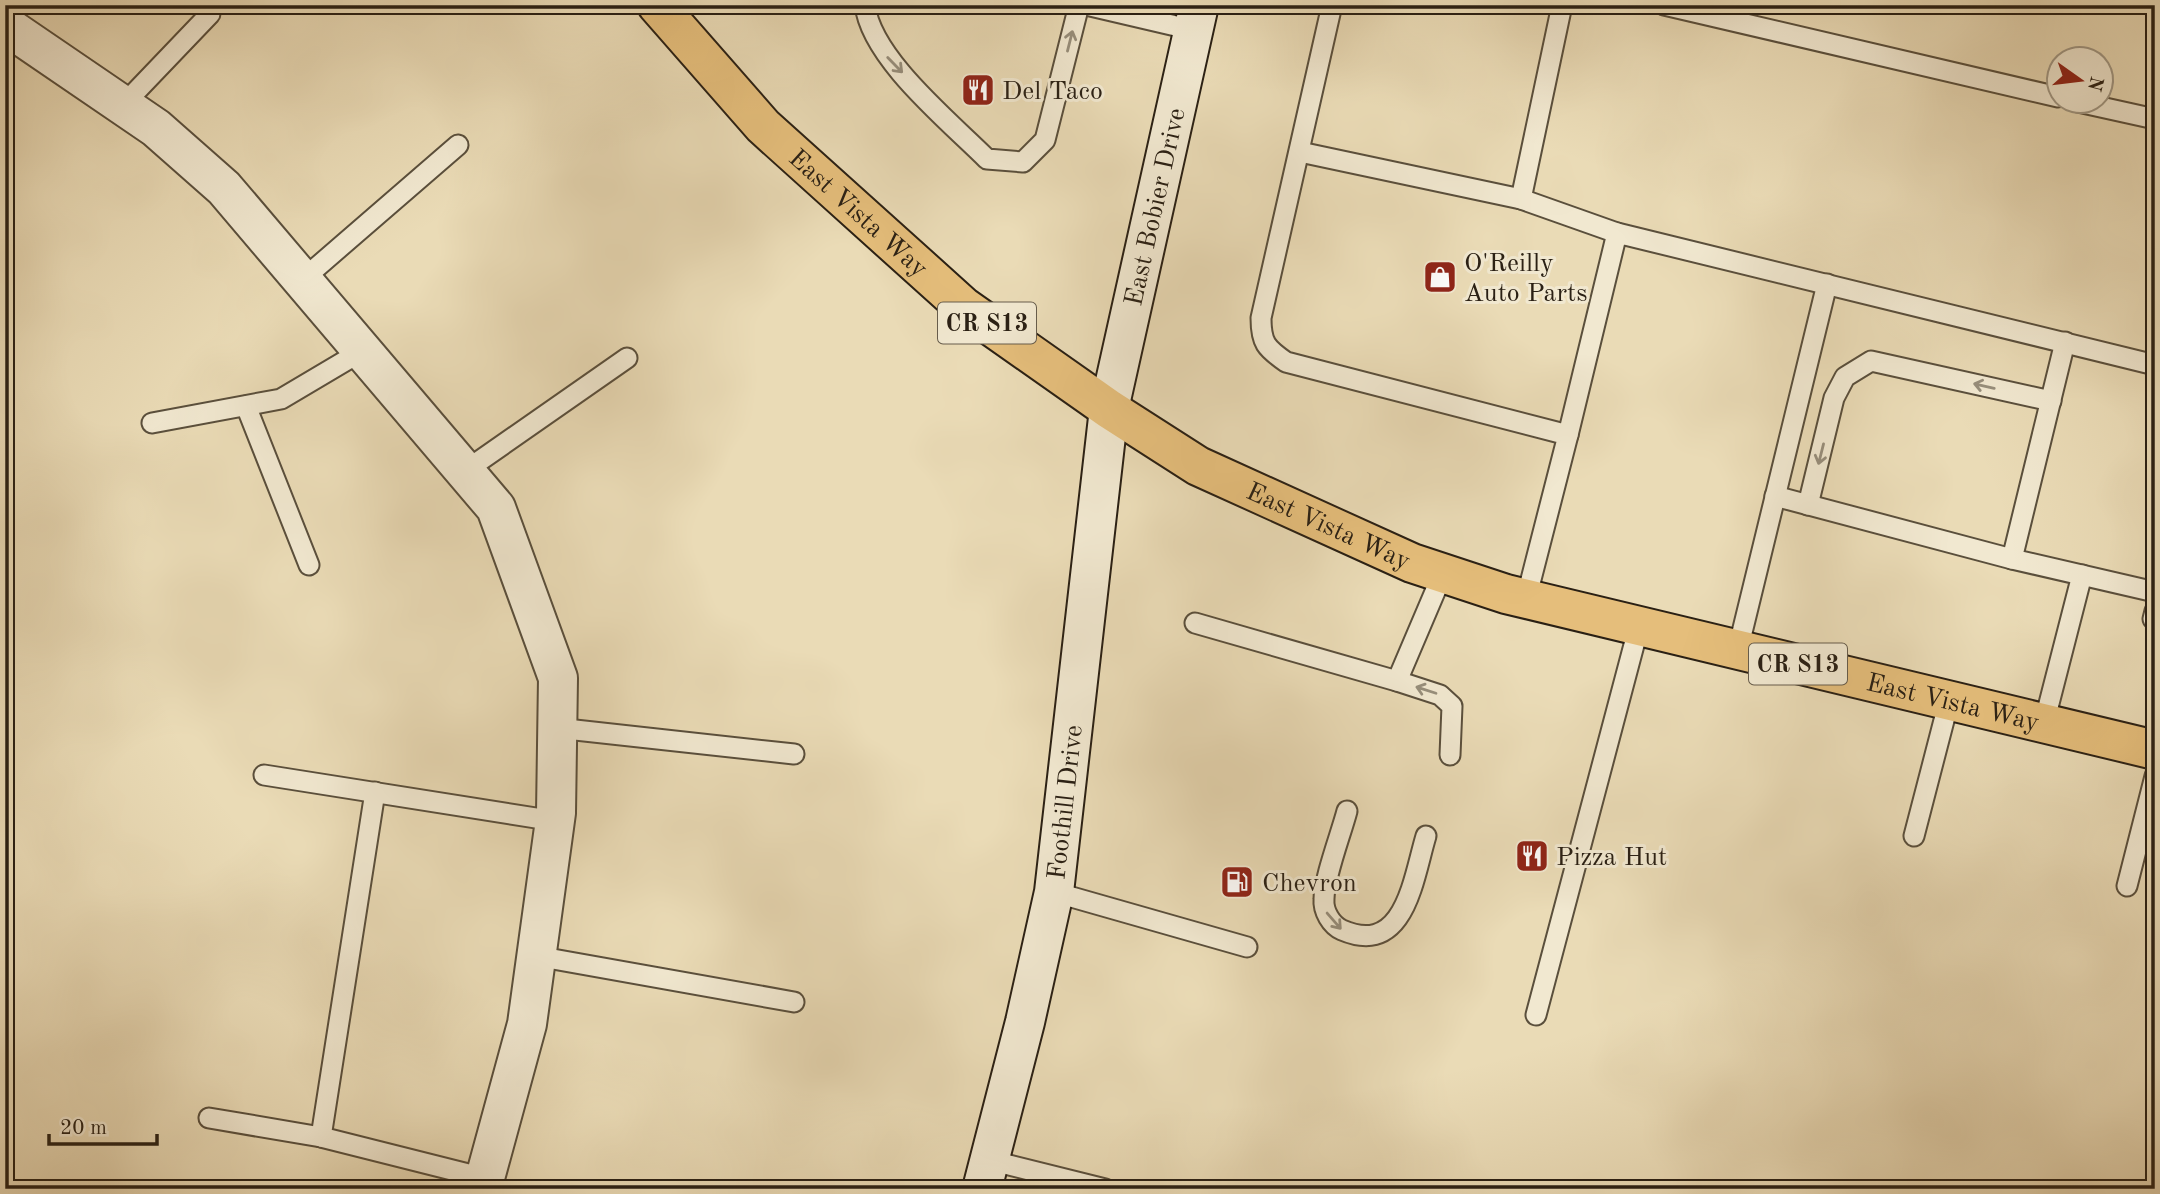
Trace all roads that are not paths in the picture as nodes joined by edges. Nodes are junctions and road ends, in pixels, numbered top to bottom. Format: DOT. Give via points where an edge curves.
graph roads {
  1 [pos="657,5"];
  2 [pos="865,5"];
  3 [pos="1079,5"];
  4 [pos="1086,5"];
  5 [pos="1332,5"];
  6 [pos="1562,5"];
  7 [pos="1664,5"];
  8 [pos="211,8"];
  9 [pos="1196,18"];
  10 [pos="5,25"];
  11 [pos="2044,94"];
  12 [pos="123,105"];
  13 [pos="2114,110"];
  14 [pos="2155,120"];
  15 [pos="458,145"];
  16 [pos="1300,152"];
  17 [pos="1521,200"];
  18 [pos="1617,233"];
  19 [pos="302,280"];
  20 [pos="1827,284"];
  21 [pos="2065,342"];
  22 [pos="362,351"];
  23 [pos="627,358"];
  24 [pos="2155,365"];
  25 [pos="2051,401"];
  26 [pos="246,406"];
  27 [pos="1110,409"];
  28 [pos="152,423"];
  29 [pos="1568,435"];
  30 [pos="464,471"];
  31 [pos="1774,496"];
  32 [pos="1808,505"];
  33 [pos="2012,559"];
  34 [pos="309,565"];
  35 [pos="1443,573"];
  36 [pos="2082,575"];
  37 [pos="2155,592"];
  38 [pos="1526,599"];
  39 [pos="1195,624"];
  40 [pos="1639,626"];
  41 [pos="1738,649"];
  42 [pos="1397,681"];
  43 [pos="1949,701"];
  44 [pos="2044,723"];
  45 [pos="557,728"];
  46 [pos="2155,750"];
  47 [pos="794,754"];
  48 [pos="1450,755"];
  49 [pos="264,775"];
  50 [pos="2155,776"];
  51 [pos="375,792"];
  52 [pos="1347,811"];
  53 [pos="555,821"];
  54 [pos="1426,836"];
  55 [pos="1914,836"];
  56 [pos="2127,886"];
  57 [pos="1054,892"];
  58 [pos="1248,947"];
  59 [pos="536,956"];
  60 [pos="794,1002"];
  61 [pos="1536,1015"];
  62 [pos="209,1118"];
  63 [pos="321,1137"];
  64 [pos="986,1175"];
  65 [pos="483,1183"];
  66 [pos="1105,1189"];
  1 -- 27 [label="main road, East Vista Way / CR S13" via="763,126 964,307"];
  2 -- 3 [label="lane, one-way" via="866,18 886,56 987,159 1023,162 1045,140"];
  4 -- 9 [label="lane"];
  5 -- 16 [label="lane"];
  6 -- 17 [label="lane"];
  7 -- 11 [label="lane"];
  8 -- 12 [label="lane"];
  9 -- 27 [label="street, East Bobier Drive"];
  10 -- 12 [label="street"];
  12 -- 19 [label="street" via="224,188"];
  13 -- 14 [label="lane"];
  15 -- 19 [label="lane"];
  16 -- 17 [label="lane"];
  16 -- 29 [label="lane" via="1261,318 1261,337 1270,351 1286,362"];
  17 -- 18 [label="lane"];
  18 -- 20 [label="lane"];
  18 -- 29 [label="lane"];
  19 -- 22 [label="street"];
  20 -- 21 [label="lane"];
  20 -- 31 [label="lane"];
  21 -- 24 [label="lane"];
  21 -- 25 [label="lane"];
  22 -- 26 [label="lane" via="281,399"];
  22 -- 30 [label="street"];
  23 -- 30 [label="lane"];
  25 -- 32 [label="lane, one-way" via="1871,361 1845,377 1834,398"];
  25 -- 33 [label="lane"];
  26 -- 28 [label="lane"];
  26 -- 34 [label="lane"];
  27 -- 35 [label="main road, East Vista Way / CR S13" via="1198,466"];
  27 -- 57 [label="street, Foothill Drive"];
  29 -- 38 [label="lane"];
  30 -- 45 [label="street" via="496,508 558,678"];
  31 -- 32 [label="lane"];
  31 -- 41 [label="lane"];
  32 -- 33 [label="lane"];
  33 -- 36 [label="lane"];
  35 -- 38 [label="main road, East Vista Way / CR S13"];
  35 -- 42 [label="lane"];
  36 -- 37 [label="lane"];
  36 -- 44 [label="lane"];
  38 -- 40 [label="main road, East Vista Way / CR S13"];
  39 -- 42 [label="lane"];
  40 -- 41 [label="main road, East Vista Way / CR S13"];
  40 -- 61 [label="lane"];
  41 -- 43 [label="main road, East Vista Way / CR S13"];
  48 -- 42 [label="lane, one-way" via="1452,706 1440,695"];
  43 -- 44 [label="main road, East Vista Way / CR S13"];
  43 -- 55 [label="lane"];
  44 -- 46 [label="main road, East Vista Way / CR S13"];
  45 -- 47 [label="lane"];
  45 -- 53 [label="street"];
  49 -- 51 [label="lane"];
  50 -- 56 [label="lane"];
  51 -- 53 [label="lane"];
  51 -- 63 [label="lane"];
  52 -- 54 [label="lane, one-way" via="1323,898 1326,915 1339,929 1359,935 1381,934 1398,921"];
  53 -- 59 [label="street"];
  57 -- 58 [label="lane"];
  57 -- 64 [label="street, Foothill Drive"];
  59 -- 60 [label="lane"];
  59 -- 65 [label="street" via="527,1024"];
  62 -- 63 [label="lane"];
  63 -- 65 [label="lane"];
  64 -- 66 [label="lane"];
}
